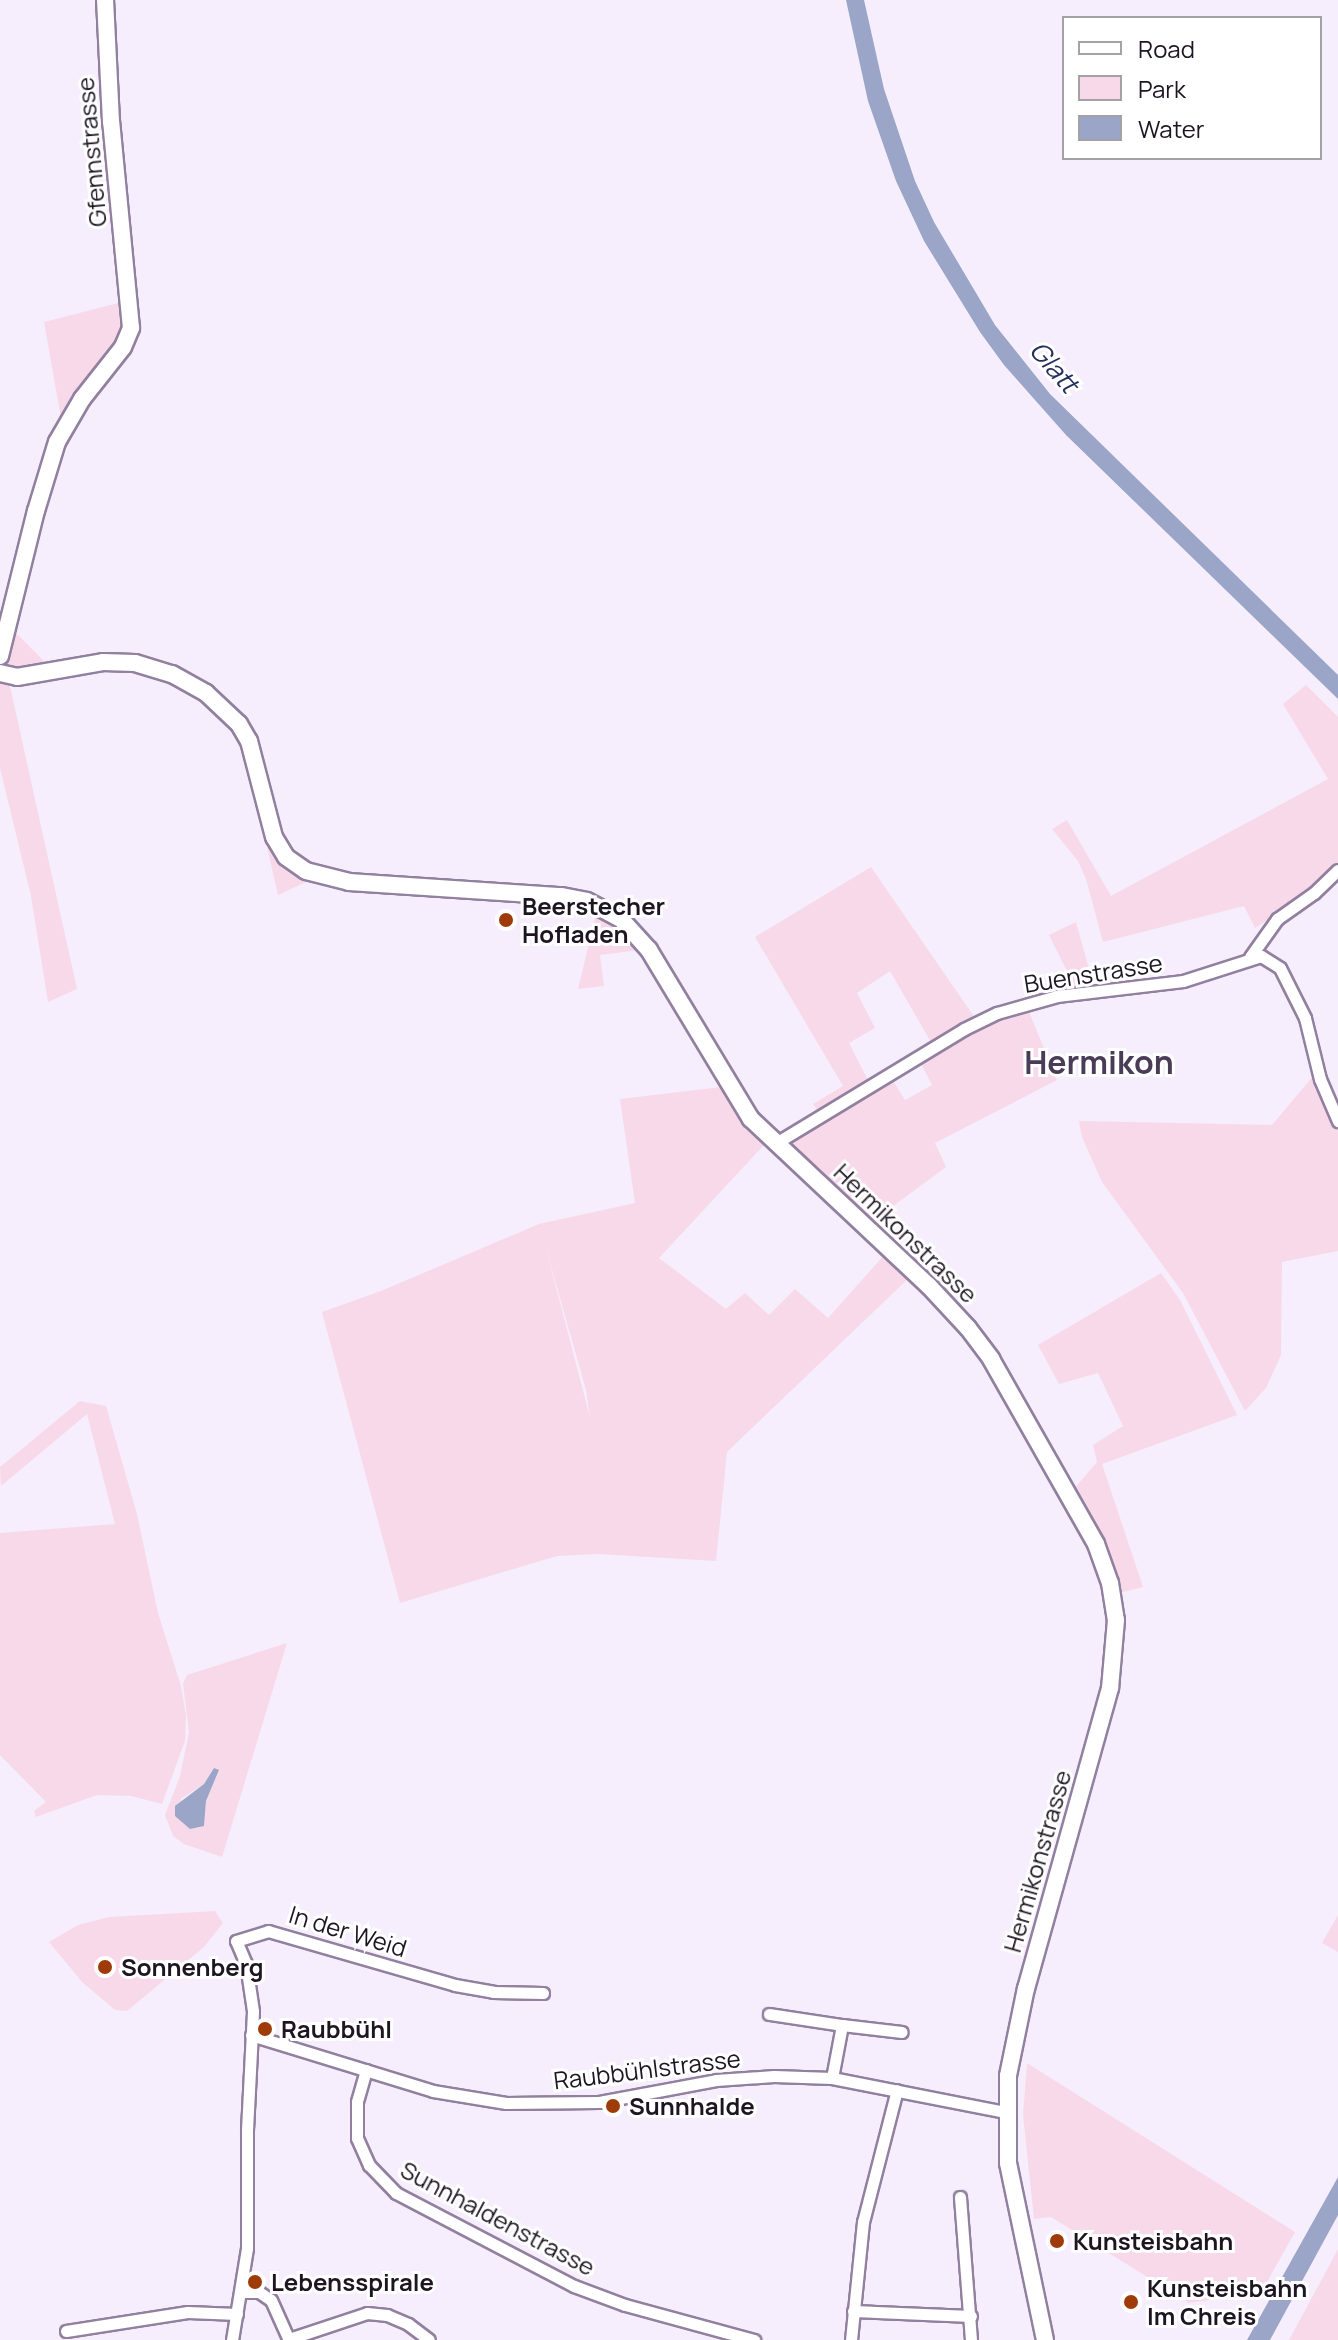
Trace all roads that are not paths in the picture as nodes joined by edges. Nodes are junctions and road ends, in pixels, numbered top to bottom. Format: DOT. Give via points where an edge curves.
graph roads {
  1 [pos="105,0"];
  2 [pos="0,656"];
  3 [pos="0,673"];
  4 [pos="1338,870"];
  5 [pos="1250,957"];
  6 [pos="1338,1121"];
  7 [pos="776,1143"];
  8 [pos="543,1993"];
  9 [pos="769,2014"];
  10 [pos="842,2025"];
  11 [pos="902,2032"];
  12 [pos="251,2035"];
  13 [pos="366,2070"];
  14 [pos="832,2078"];
  15 [pos="897,2090"];
  16 [pos="1006,2112"];
  17 [pos="960,2197"];
  18 [pos="240,2292"];
  19 [pos="853,2311"];
  20 [pos="237,2314"];
  21 [pos="971,2316"];
  22 [pos="66,2331"];
  23 [pos="232,2340"];
  24 [pos="289,2340"];
  25 [pos="429,2340"];
  26 [pos="754,2340"];
  27 [pos="851,2340"];
  28 [pos="971,2340"];
  29 [pos="1045,2340"];
  1 -- 2 [label="street, Gfennstrasse" via="111,122 130,300 127,339 72,414 51,457"];
  3 -- 7 [label="street, Hermikonstrasse" via="17,677 127,662 172,674 206,693 249,741 279,848 306,871 349,882 562,896 604,908 649,950 745,1111"];
  4 -- 5 [label="street" via="1277,919"];
  5 -- 6 [label="street" via="1269,958 1285,975 1305,1018 1320,1079"];
  5 -- 7 [label="street, Buenstrasse" via="1183,981 1057,996 997,1013"];
  7 -- 16 [label="street, Hermikonstrasse" via="968,1328 1079,1511 1110,1583 1116,1638 1112,1680 1015,2030"];
  8 -- 12 [label="street, In der Weid" via="455,1985 268,1931 236,1941 252,1990"];
  9 -- 10 [label="street"];
  10 -- 11 [label="street"];
  10 -- 14 [label="street"];
  12 -- 13 [label="street, Raubbühlstrasse"];
  12 -- 18 [label="street" via="247,2248"];
  13 -- 14 [label="street, Raubbühlstrasse" via="457,2096 533,2104 624,2099 716,2080"];
  13 -- 26 [label="street, Sunnhaldenstrasse" via="357,2102 357,2138 369,2165 396,2193 586,2291"];
  14 -- 15 [label="street, Raubbühlstrasse"];
  15 -- 16 [label="street, Raubbühlstrasse"];
  15 -- 19 [label="street" via="863,2222"];
  16 -- 29 [label="street, Hermikonstrasse" via="1012,2187"];
  17 -- 21 [label="street"];
  18 -- 20 [label="street"];
  18 -- 24 [label="street" via="259,2292 271,2300"];
  19 -- 21 [label="street"];
  19 -- 27 [label="street"];
  20 -- 22 [label="street" via="200,2311"];
  20 -- 23 [label="street"];
  21 -- 28 [label="street"];
  24 -- 25 [label="street" via="367,2313 408,2324"];
}
